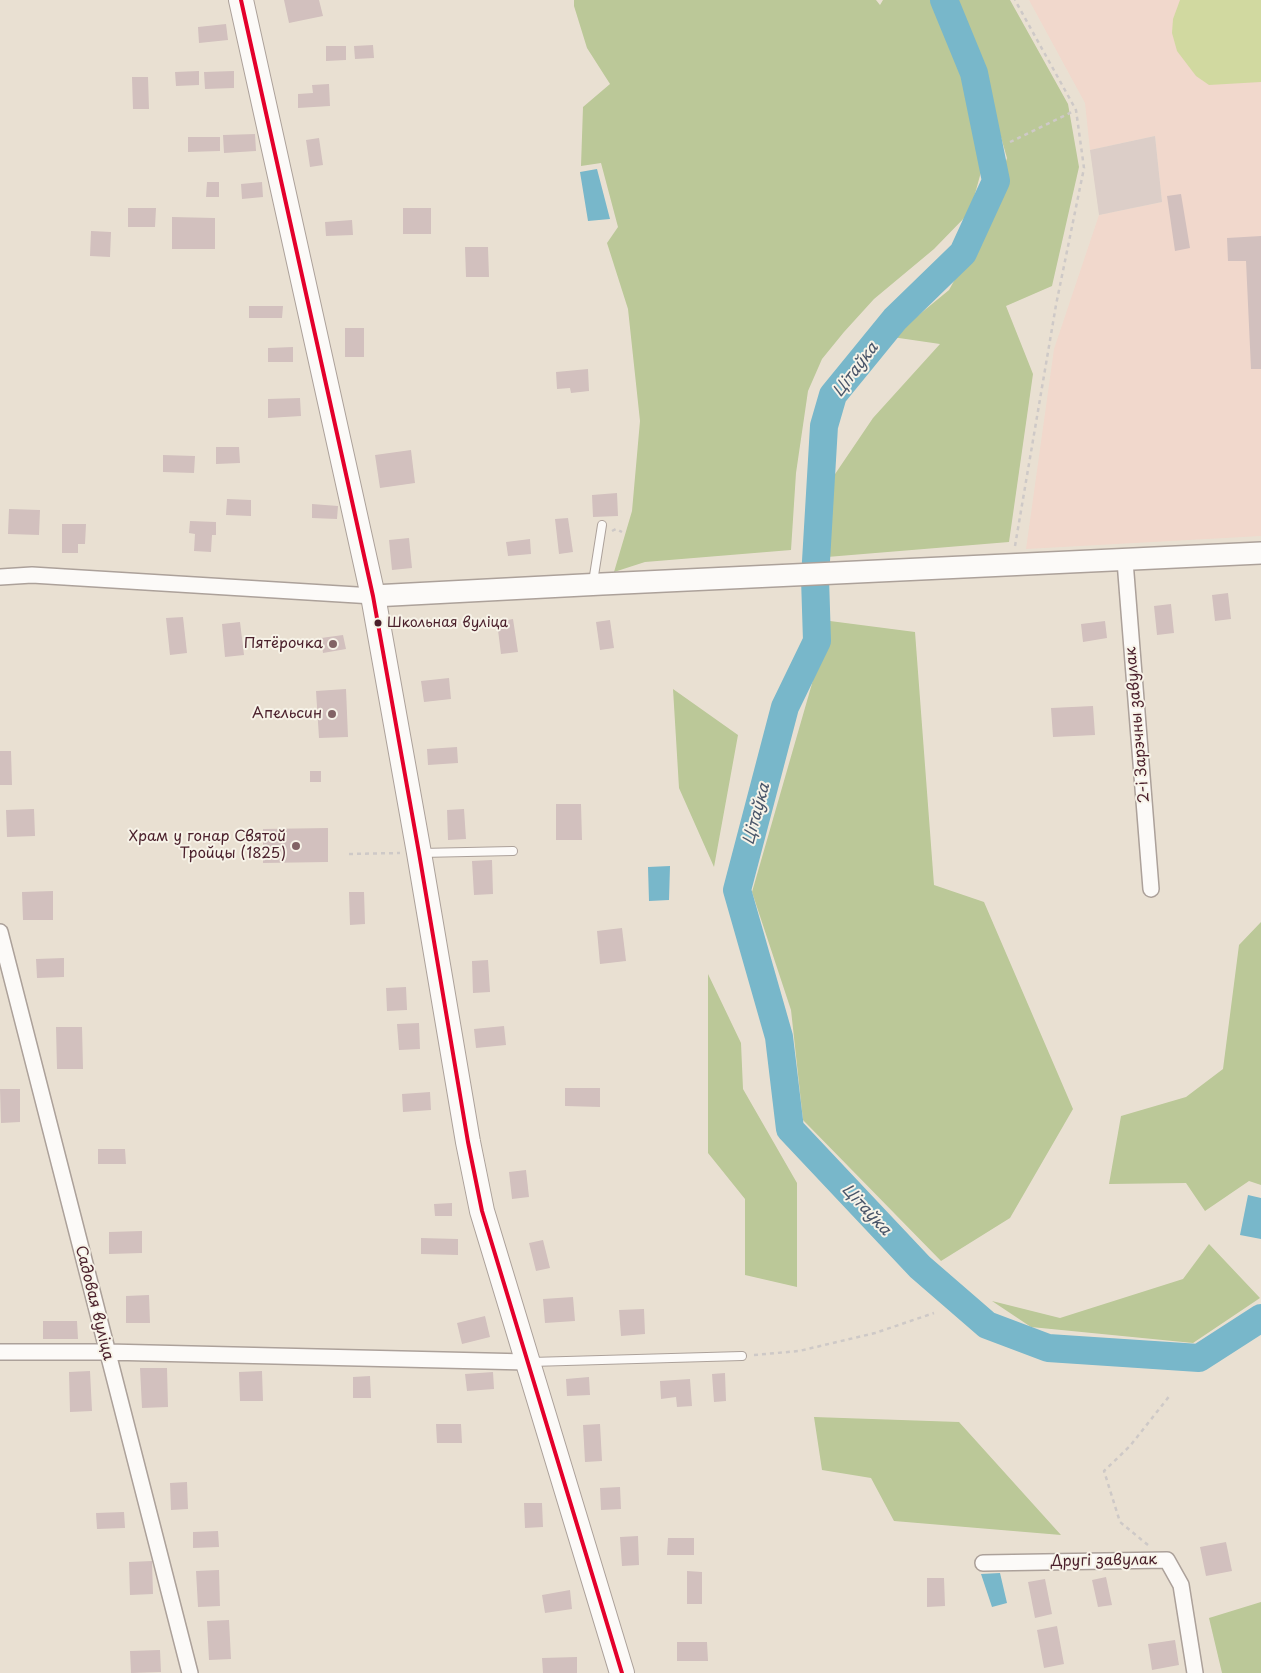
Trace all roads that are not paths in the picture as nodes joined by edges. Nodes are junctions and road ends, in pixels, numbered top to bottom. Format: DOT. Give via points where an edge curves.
graph roads {
  1 [pos="241,0"];
  2 [pos="602,525"];
  3 [pos="1261,553"];
  4 [pos="1124,560"];
  5 [pos="0,577"];
  6 [pos="597,584"];
  7 [pos="373,596"];
  8 [pos="514,851"];
  9 [pos="419,853"];
  10 [pos="1151,889"];
  11 [pos="0,932"];
  12 [pos="0,1352"];
  13 [pos="107,1352"];
  14 [pos="742,1356"];
  15 [pos="527,1362"];
  16 [pos="983,1563"];
  17 [pos="190,1673"];
  18 [pos="622,1673"];
  19 [pos="1195,1673"];
  1 -- 7 [label="main road"];
  2 -- 6 [label="lane"];
  3 -- 4 [label="main road"];
  4 -- 6 [label="main road"];
  4 -- 10 [label="street, 2-і Зарэчны завулак"];
  5 -- 7 [label="street" via="32,575"];
  6 -- 7 [label="main road"];
  7 -- 9 [label="main road"];
  8 -- 9 [label="lane"];
  9 -- 15 [label="main road" via="468,1142 481,1203"];
  11 -- 13 [label="street, Садовая вуліца"];
  12 -- 13 [label="street"];
  13 -- 15 [label="street"];
  13 -- 17 [label="street, Садовая вуліца"];
  14 -- 15 [label="lane"];
  15 -- 18 [label="main road"];
  16 -- 19 [label="street, Другі завулак" via="1167,1560 1181,1585"];
}
